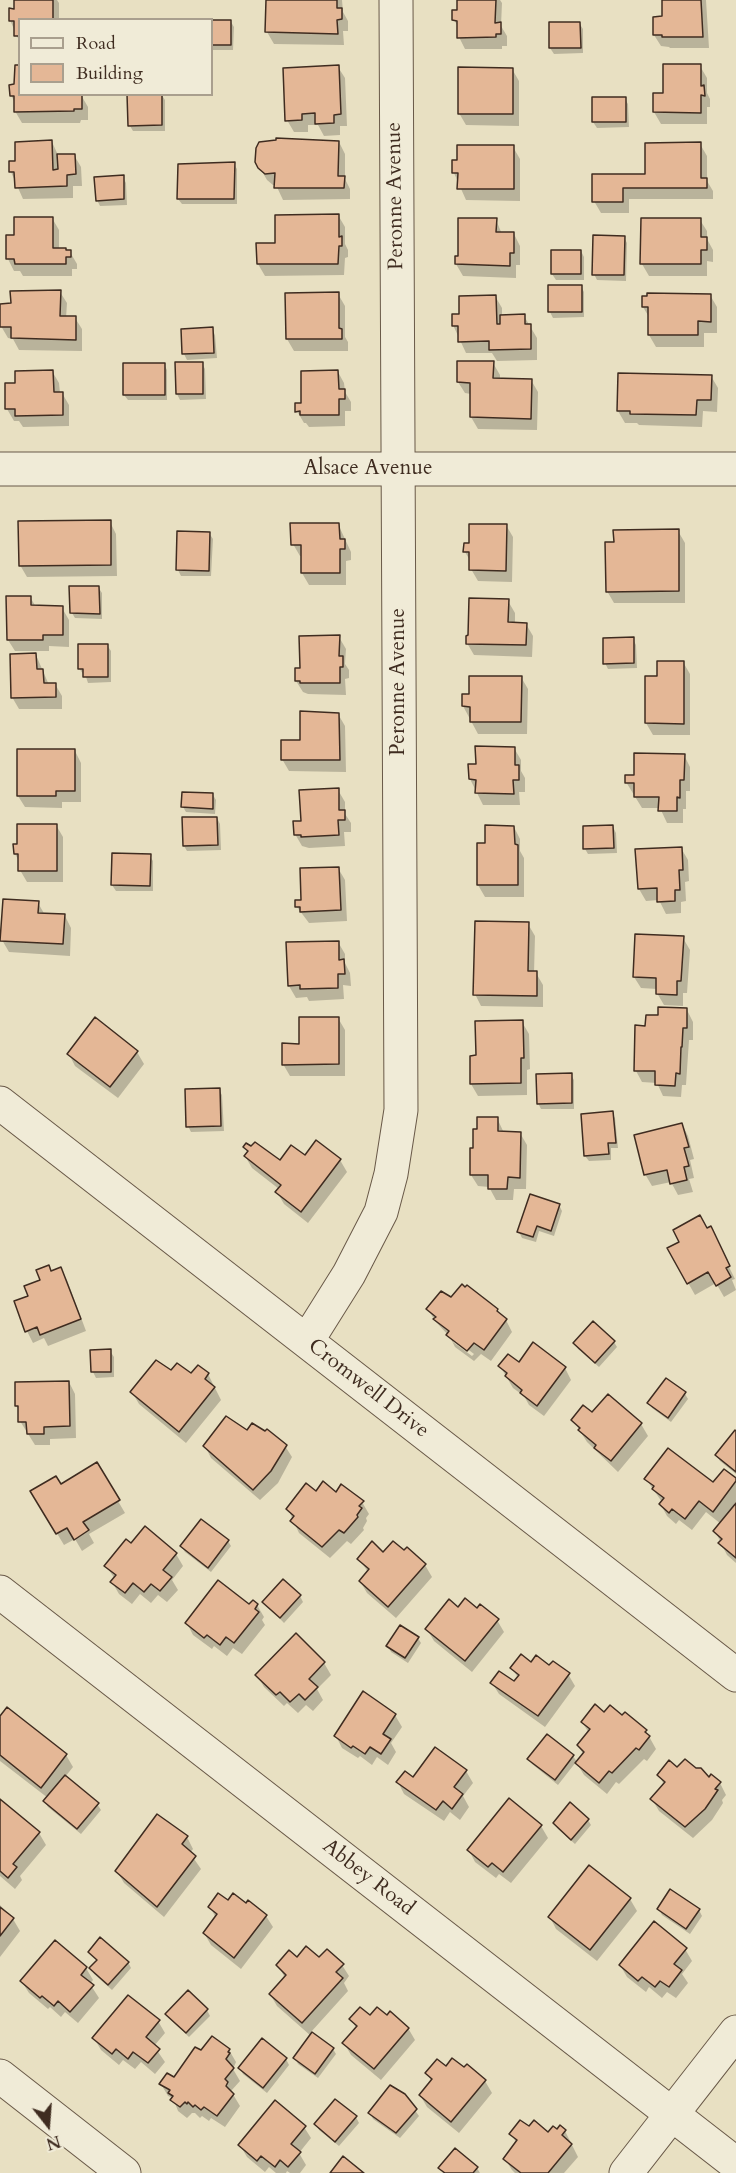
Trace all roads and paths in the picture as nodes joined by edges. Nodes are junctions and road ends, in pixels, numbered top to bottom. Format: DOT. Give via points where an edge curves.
graph roads {
  1 [pos="396,0"];
  2 [pos="399,469"];
  3 [pos="736,469"];
  4 [pos="0,470"];
  5 [pos="0,1103"];
  6 [pos="307,1341"];
  7 [pos="0,1592"];
  8 [pos="736,1675"];
  9 [pos="736,2032"];
  10 [pos="0,2076"];
  11 [pos="672,2114"];
  12 [pos="736,2164"];
  13 [pos="124,2173"];
  14 [pos="626,2173"];
  1 -- 2 [label="street, Peronne Avenue"];
  2 -- 3 [label="street, Alsace Avenue"];
  2 -- 4 [label="street, Alsace Avenue"];
  2 -- 6 [label="street, Peronne Avenue" via="401,1110 381,1212 349,1274"];
  5 -- 6 [label="street, Cromwell Drive"];
  6 -- 8 [label="street, Cromwell Drive"];
  7 -- 11 [label="street, Abbey Road"];
  9 -- 11 [label="street"];
  10 -- 13 [label="street"];
  11 -- 12 [label="street, Abbey Road"];
  11 -- 14 [label="street"];
}
